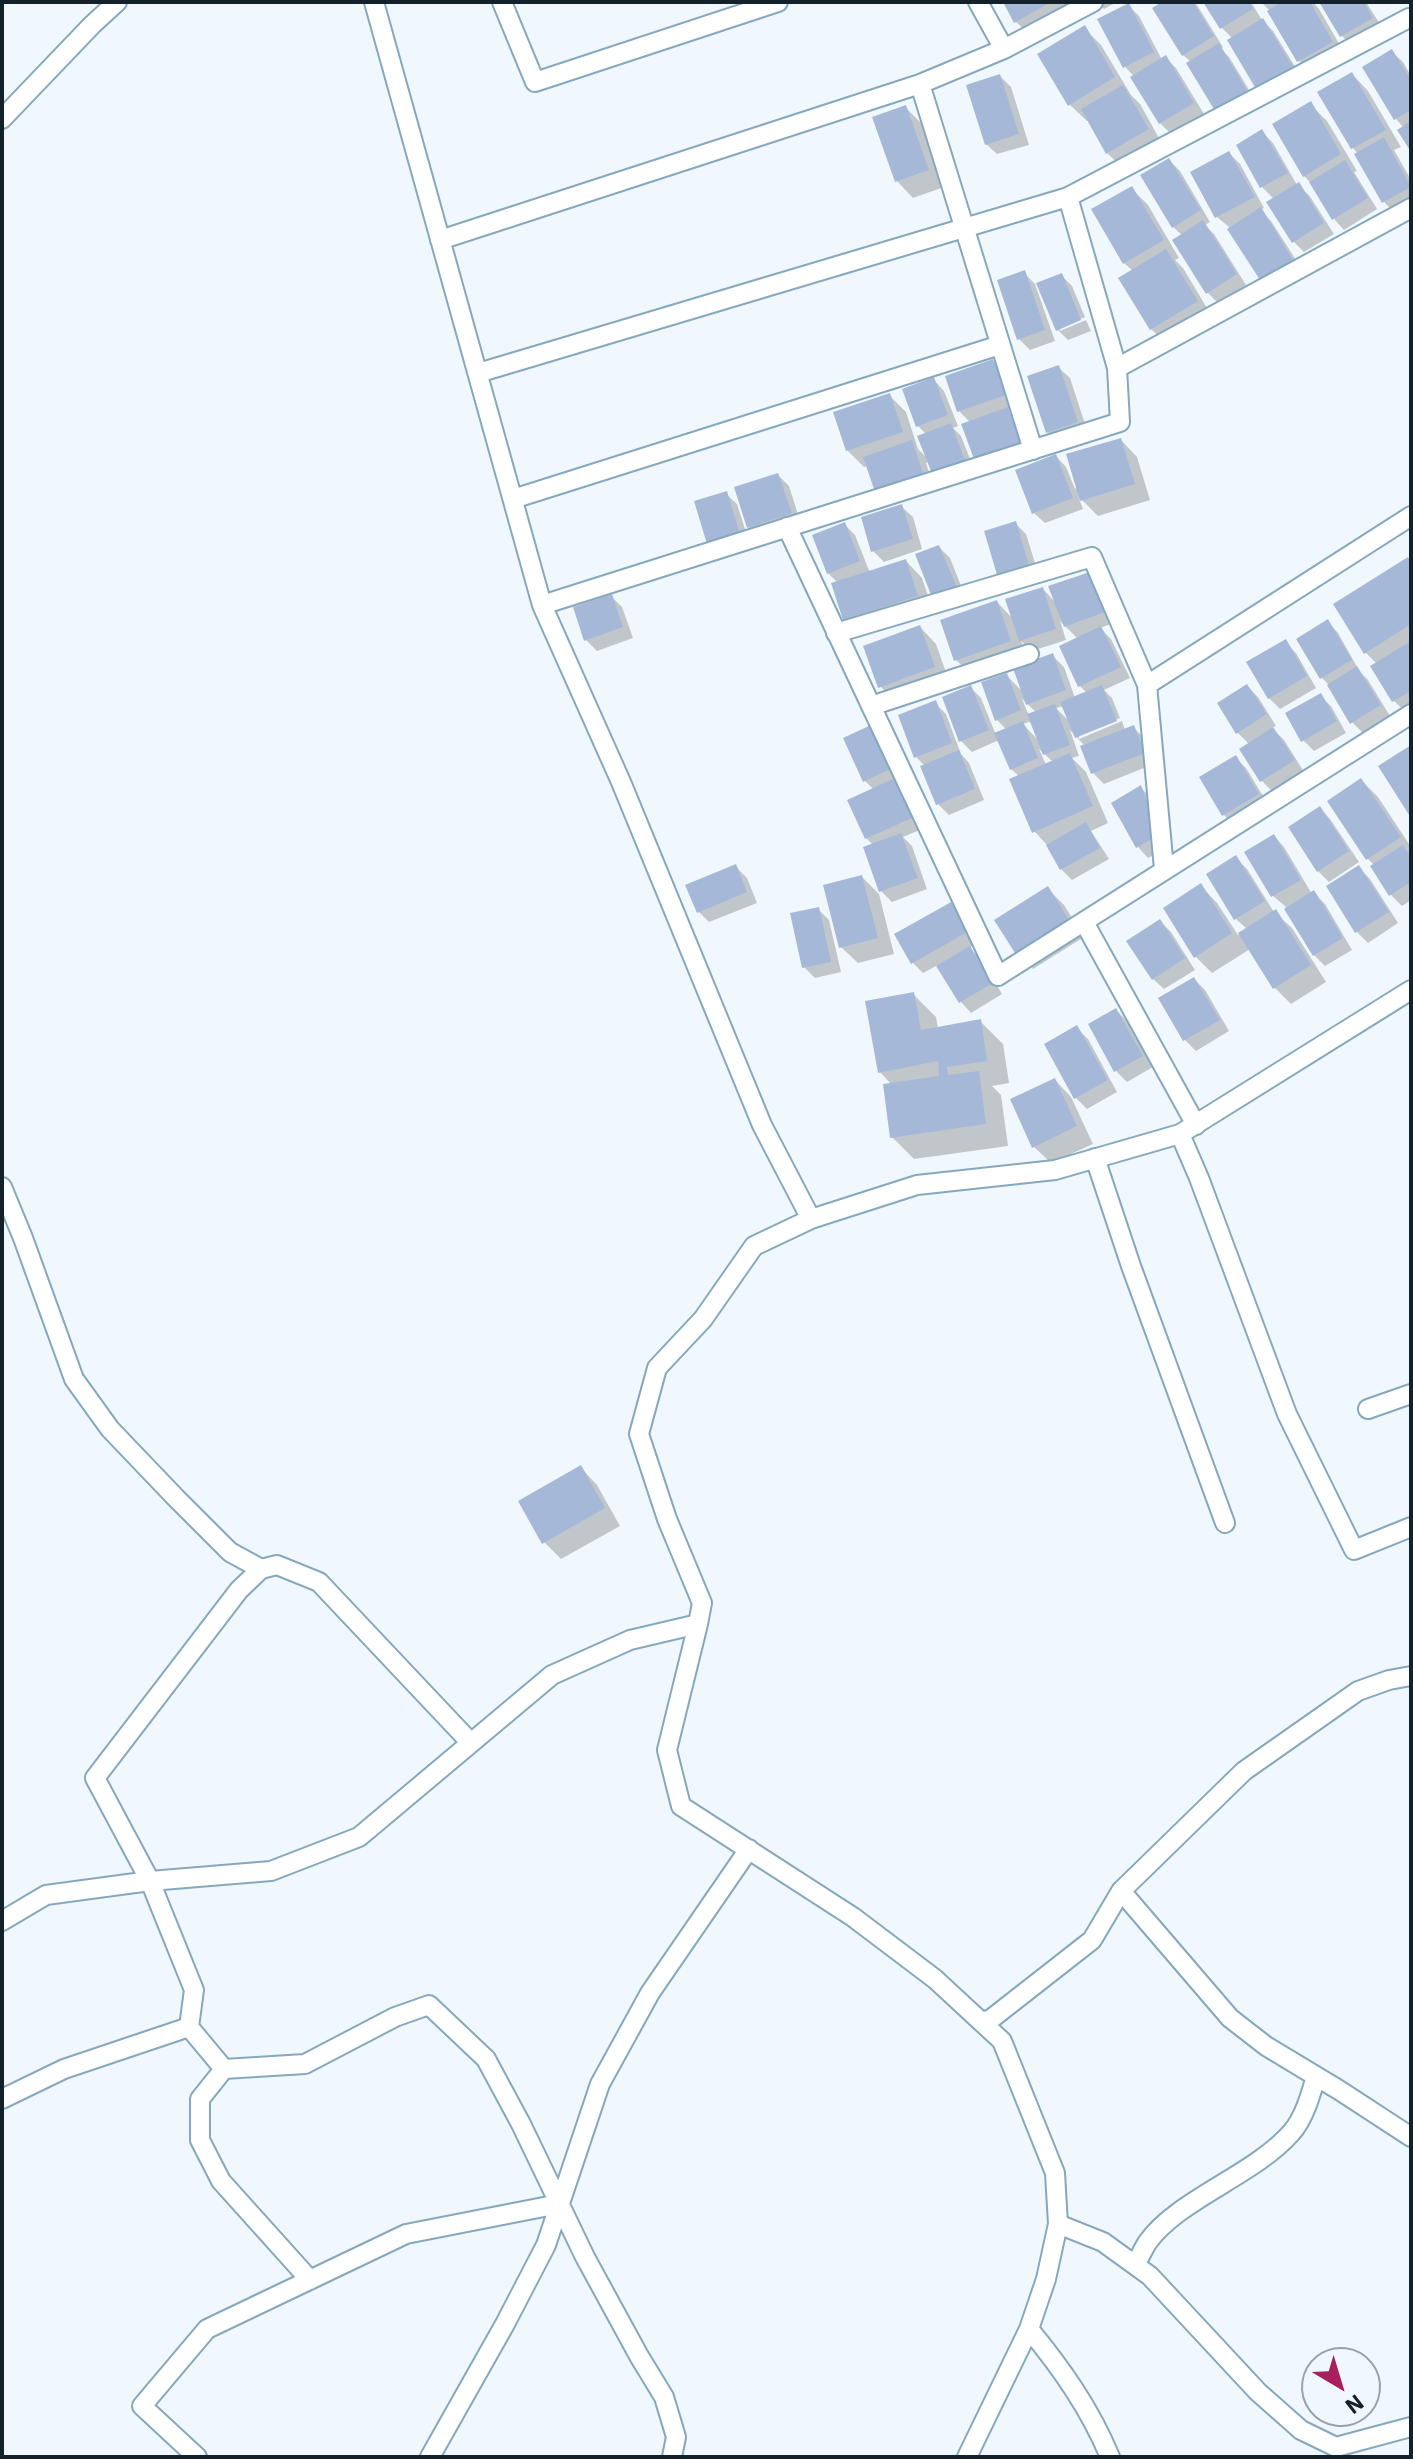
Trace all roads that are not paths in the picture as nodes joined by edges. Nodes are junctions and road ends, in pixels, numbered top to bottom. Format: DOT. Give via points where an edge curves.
graph roads {
  1 [pos="117,2"];
  2 [pos="374,2"];
  3 [pos="502,2"];
  4 [pos="778,2"];
  5 [pos="978,2"];
  6 [pos="1093,2"];
  7 [pos="1399,2"];
  8 [pos="1410,20"];
  9 [pos="1004,49"];
  10 [pos="920,84"];
  11 [pos="2,119"];
  12 [pos="1068,197"];
  13 [pos="1411,208"];
  14 [pos="964,227"];
  15 [pos="440,240"];
  16 [pos="1000,345"];
  17 [pos="1117,368"];
  18 [pos="478,373"];
  19 [pos="1033,450"];
  20 [pos="513,499"];
  21 [pos="1411,516"];
  22 [pos="787,527"];
  23 [pos="542,605"];
  24 [pos="836,633"];
  25 [pos="1029,654"];
  26 [pos="1147,685"];
  27 [pos="871,706"];
  28 [pos="1411,714"];
  29 [pos="1164,869"];
  30 [pos="1084,922"];
  31 [pos="1411,990"];
  32 [pos="1188,1129"];
  33 [pos="1095,1158"];
  34 [pos="2,1187"];
  35 [pos="811,1219"];
  36 [pos="1411,1394"];
  37 [pos="1368,1409"];
  38 [pos="1225,1523"];
  39 [pos="1411,1527"];
  40 [pos="261,1569"];
  41 [pos="698,1624"];
  42 [pos="1411,1676"];
  43 [pos="471,1743"];
  44 [pos="749,1849"];
  45 [pos="150,1881"];
  46 [pos="1121,1891"];
  47 [pos="2,1921"];
  48 [pos="982,2022"];
  49 [pos="189,2027"];
  50 [pos="224,2069"];
  51 [pos="1316,2076"];
  52 [pos="2,2099"];
  53 [pos="1411,2137"];
  54 [pos="559,2204"];
  55 [pos="1058,2224"];
  56 [pos="1135,2265"];
  57 [pos="310,2280"];
  58 [pos="1029,2329"];
  59 [pos="1411,2427"];
  60 [pos="197,2457"];
  61 [pos="430,2457"];
  62 [pos="672,2457"];
  63 [pos="967,2457"];
  64 [pos="1110,2457"];
  1 -- 11 [label="street"];
  2 -- 15 [label="street"];
  3 -- 4 [label="street" via="535,82"];
  5 -- 9 [label="street"];
  6 -- 9 [label="street"];
  7 -- 8 [label="street"];
  8 -- 12 [label="street"];
  9 -- 10 [label="street"];
  10 -- 14 [label="street"];
  10 -- 15 [label="street"];
  12 -- 14 [label="street"];
  12 -- 17 [label="street"];
  13 -- 17 [label="street"];
  14 -- 16 [label="street"];
  14 -- 18 [label="street"];
  15 -- 18 [label="street"];
  16 -- 19 [label="street"];
  16 -- 20 [label="street"];
  17 -- 19 [label="street" via="1120,422"];
  18 -- 20 [label="street"];
  19 -- 22 [label="street"];
  20 -- 23 [label="street"];
  21 -- 26 [label="street"];
  22 -- 23 [label="street"];
  22 -- 24 [label="street"];
  23 -- 35 [label="street" via="762,1125"];
  24 -- 26 [label="street" via="1092,557"];
  24 -- 27 [label="street"];
  25 -- 27 [label="street"];
  26 -- 29 [label="street"];
  27 -- 30 [label="street" via="998,976"];
  28 -- 29 [label="street"];
  29 -- 30 [label="street"];
  30 -- 32 [label="street"];
  31 -- 32 [label="street"];
  32 -- 33 [label="street"];
  32 -- 39 [label="street" via="1199,1178 1287,1414 1354,1550"];
  33 -- 35 [label="street" via="1055,1170 917,1185"];
  33 -- 38 [label="street"];
  34 -- 40 [label="street" via="74,1379 110,1429 176,1498 230,1552"];
  35 -- 41 [label="street" via="754,1246 703,1319 657,1368 639,1434 702,1603"];
  36 -- 37 [label="street"];
  40 -- 43 [label="street" via="277,1565 319,1582"];
  40 -- 45 [label="street" via="239,1590 95,1778"];
  41 -- 43 [label="street" via="630,1640 552,1675"];
  41 -- 44 [label="street" via="667,1750 681,1806"];
  42 -- 46 [label="street" via="1358,1691 1244,1771"];
  43 -- 45 [label="street" via="359,1837 271,1871"];
  44 -- 48 [label="street" via="853,1917"];
  44 -- 54 [label="street" via="650,1993 600,2084"];
  45 -- 47 [label="street" via="46,1895"];
  45 -- 49 [label="street" via="194,1990"];
  46 -- 48 [label="street" via="1092,1940"];
  46 -- 51 [label="street" via="1230,2018"];
  48 -- 55 [label="street" via="1002,2041 1055,2173"];
  49 -- 50 [label="street"];
  49 -- 52 [label="street" via="64,2069"];
  50 -- 54 [label="street" via="305,2064 429,2005 486,2059"];
  50 -- 57 [label="street" via="200,2099 200,2140 221,2181"];
  51 -- 53 [label="street"];
  51 -- 56 [label="street" via="1292,2132 1244,2173 1162,2227"];
  54 -- 57 [label="street" via="406,2234"];
  54 -- 61 [label="street" via="546,2245"];
  54 -- 62 [label="street" via="664,2397 676,2437"];
  55 -- 56 [label="street" via="1103,2242"];
  55 -- 58 [label="street"];
  56 -- 59 [label="street" via="1301,2430 1336,2447"];
  57 -- 60 [label="street" via="207,2329 142,2406"];
  58 -- 63 [label="street"];
  58 -- 64 [label="street" via="1077,2392"];
}
